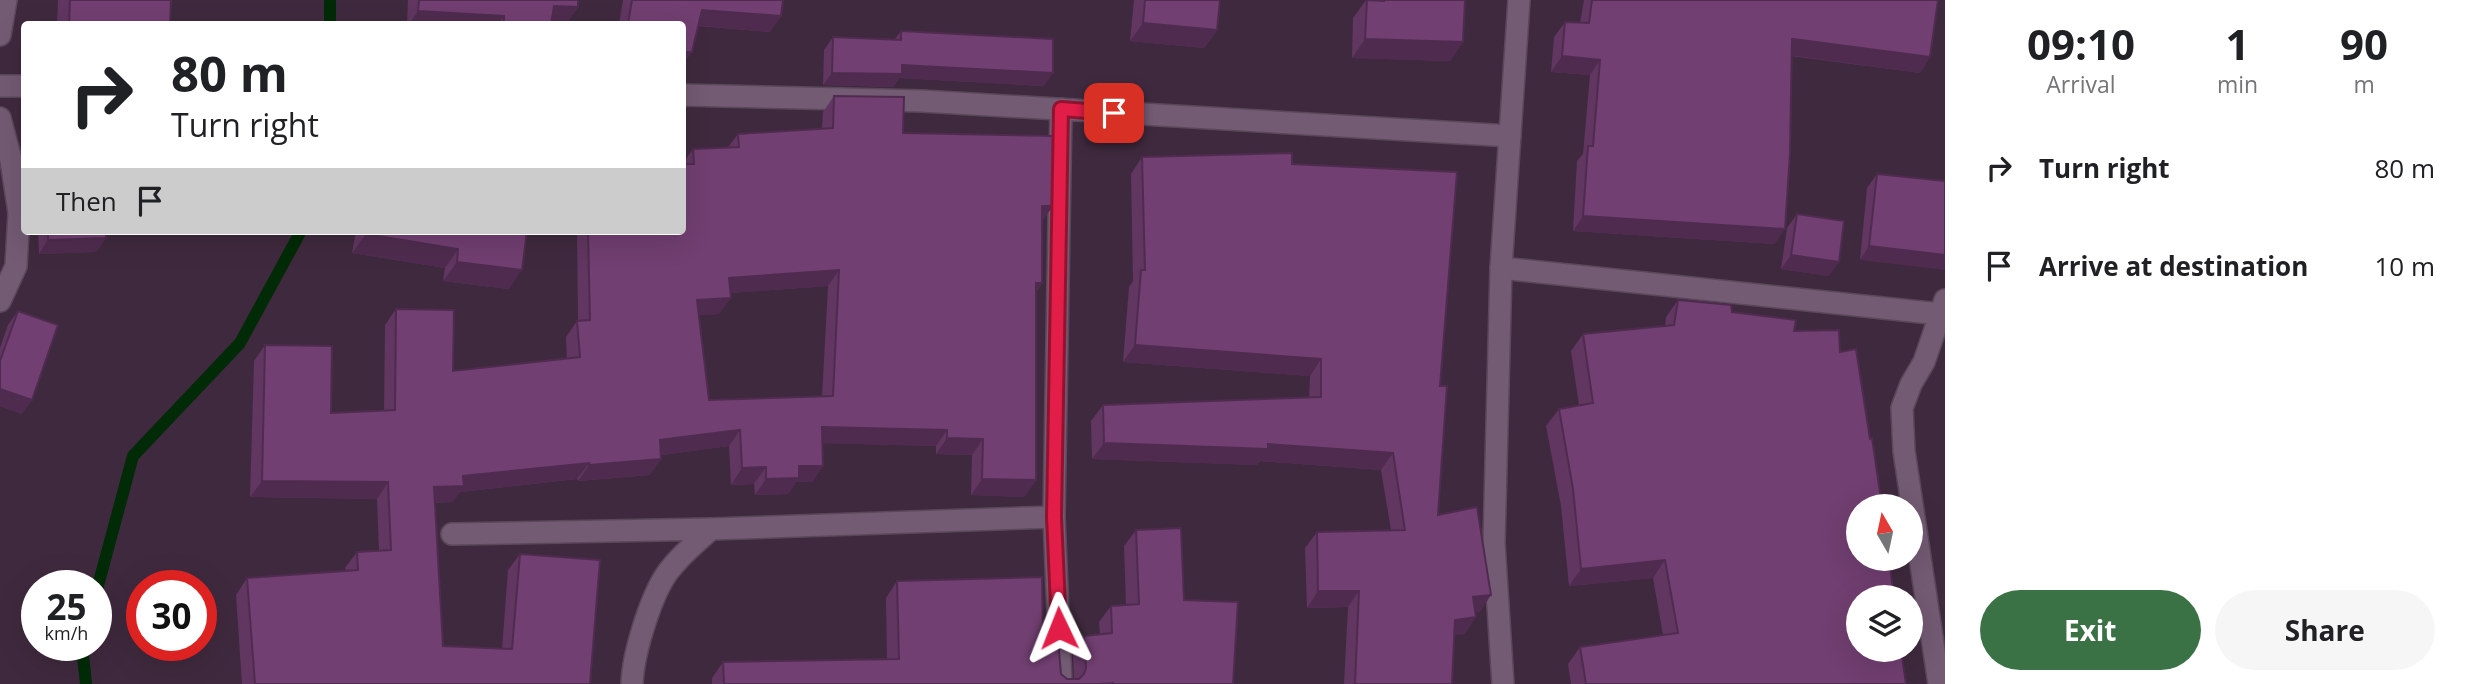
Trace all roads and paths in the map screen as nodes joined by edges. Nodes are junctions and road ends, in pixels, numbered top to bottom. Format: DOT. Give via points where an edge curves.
graph roads {
  1 [pos="6,0"];
  2 [pos="1519,0"];
  3 [pos="0,35"];
  4 [pos="0,86"];
  5 [pos="21,86"];
  6 [pos="686,95"];
  7 [pos="1061,109"];
  8 [pos="0,118"];
  9 [pos="1510,136"];
  10 [pos="1501,268"];
  11 [pos="0,301"];
  12 [pos="1942,307"];
  13 [pos="1054,517"];
  14 [pos="711,529"];
  15 [pos="452,534"];
  16 [pos="632,684"];
  17 [pos="1061,684"];
  18 [pos="1503,684"];
  19 [pos="1939,684"];
  1 -- 3 [label="street"];
  2 -- 9 [label="street"];
  4 -- 5 [label="street"];
  6 -- 7 [label="street"];
  7 -- 9 [label="street"];
  7 -- 13 [label="street"];
  8 -- 11 [label="street" via="19,213 16,266"];
  9 -- 10 [label="street"];
  10 -- 12 [label="street"];
  10 -- 18 [label="street" via="1494,543"];
  12 -- 19 [label="street" via="1924,362 1902,408 1904,452"];
  13 -- 14 [label="street"];
  13 -- 17 [label="street"];
  14 -- 15 [label="street"];
  14 -- 16 [label="street" via="670,569 646,616"];
}
